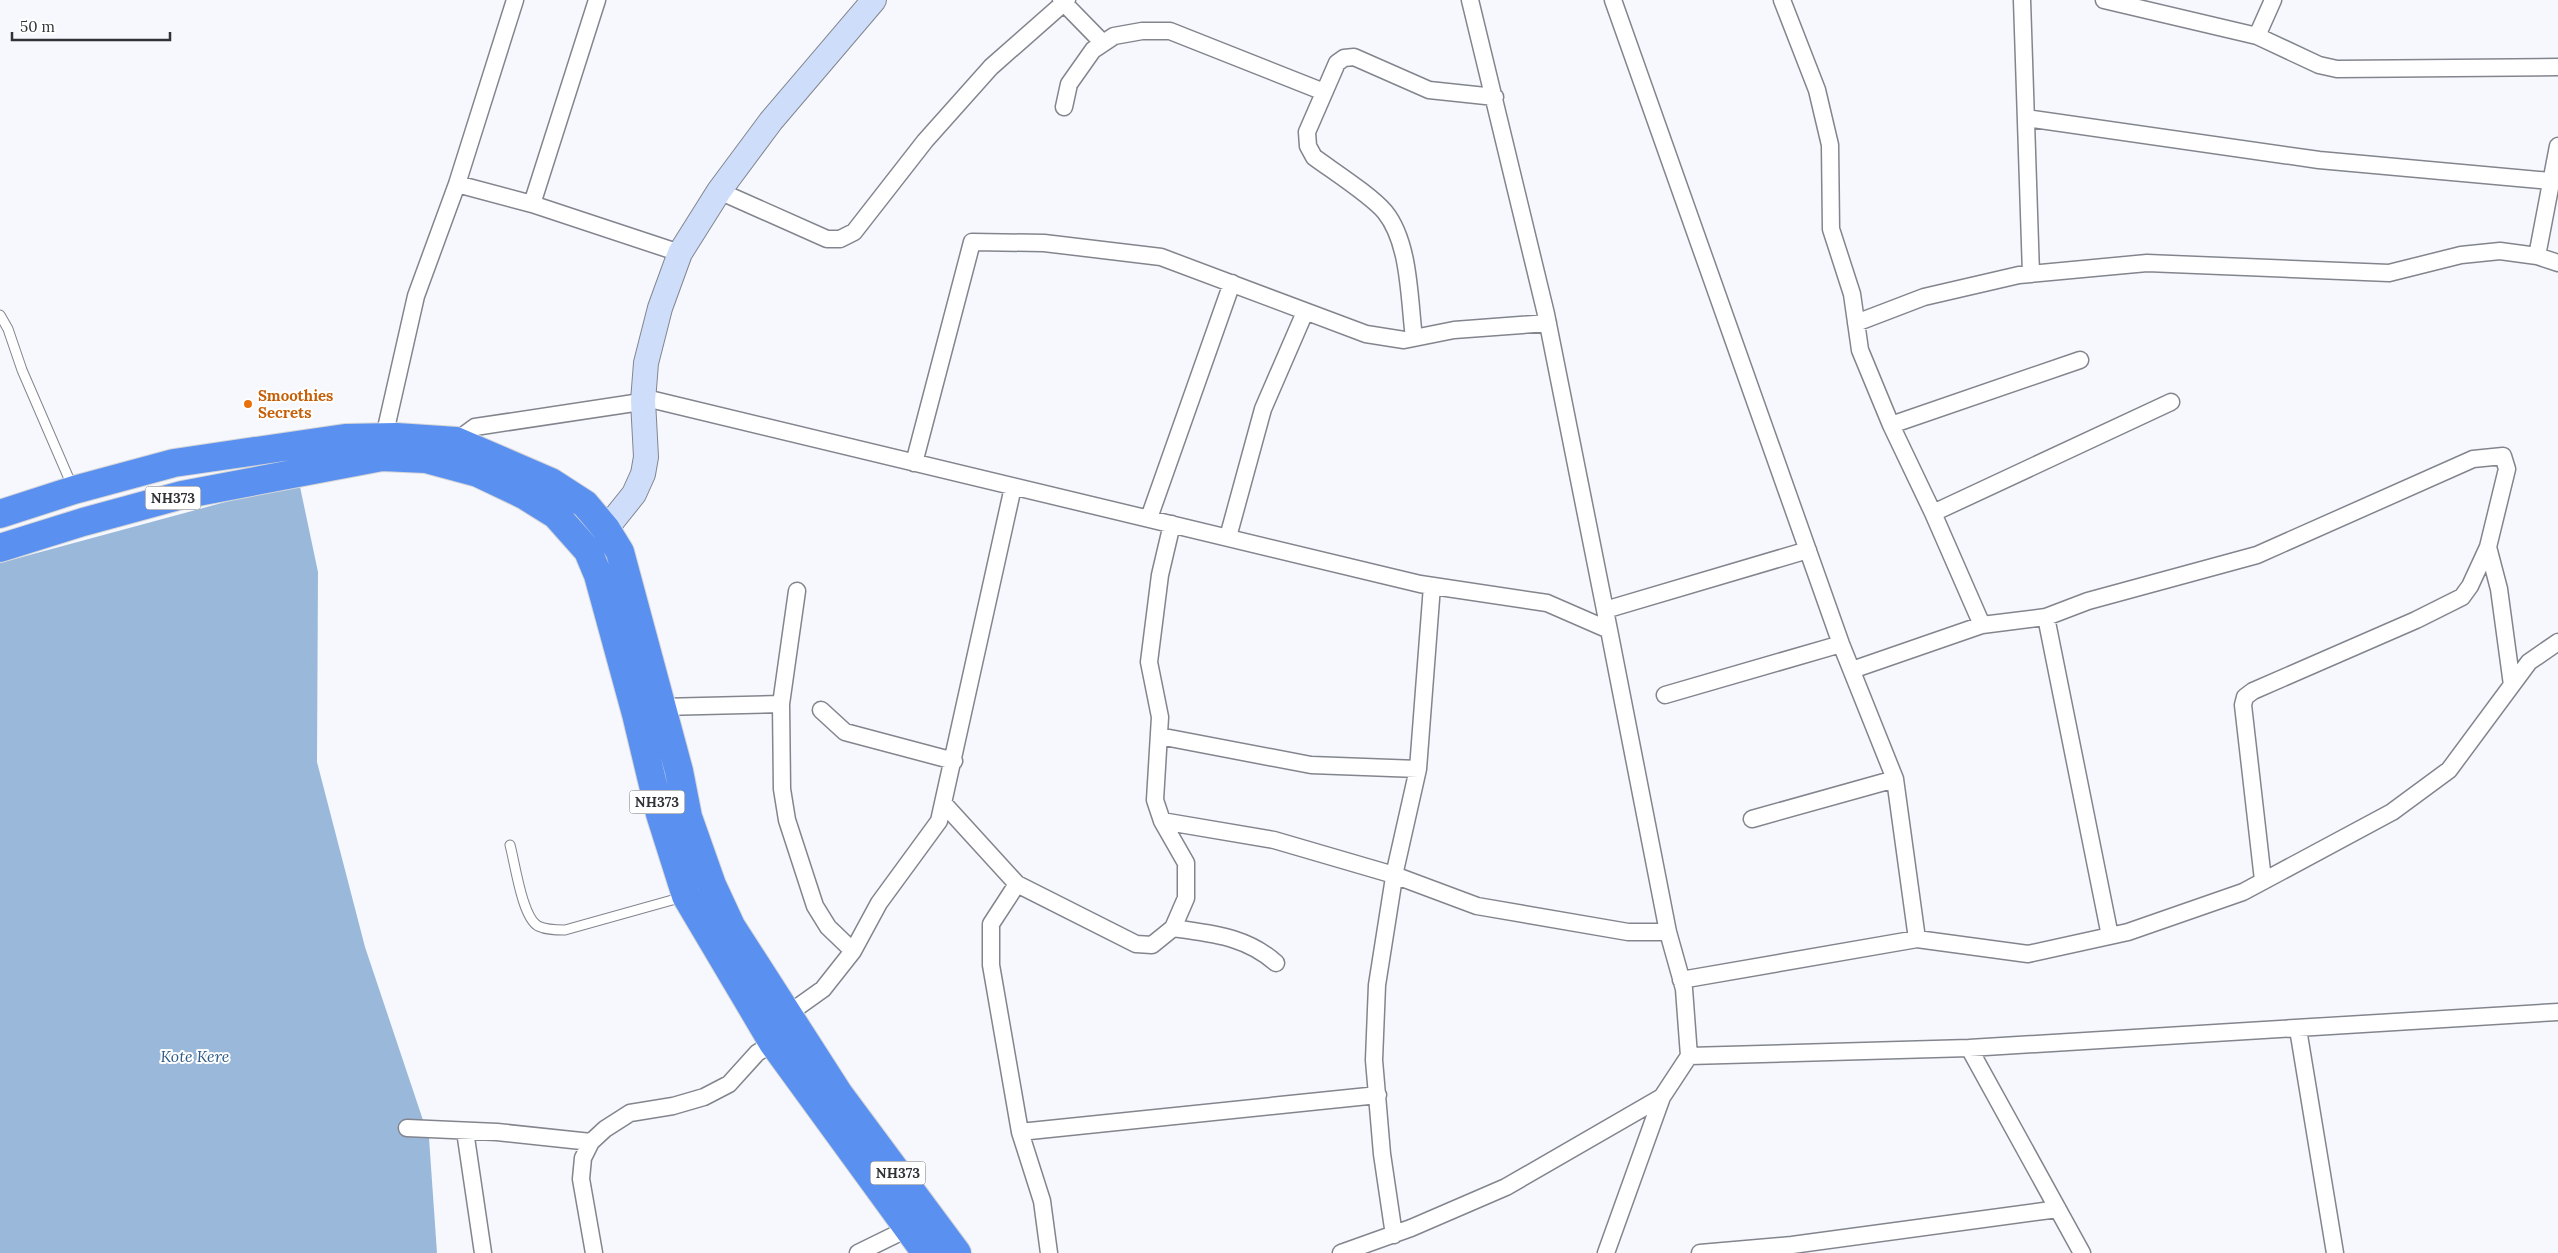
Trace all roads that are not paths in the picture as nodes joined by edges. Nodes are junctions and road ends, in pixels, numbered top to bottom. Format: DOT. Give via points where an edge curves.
graph roads {
  1 [pos="515,0"];
  2 [pos="597,0"];
  3 [pos="874,0"];
  4 [pos="1470,0"];
  5 [pos="1614,0"];
  6 [pos="1782,0"];
  7 [pos="2022,0"];
  8 [pos="2104,0"];
  9 [pos="2273,0"];
  10 [pos="1064,1"];
  11 [pos="2126,3"];
  12 [pos="2258,36"];
  13 [pos="1104,43"];
  14 [pos="2558,67"];
  15 [pos="1324,92"];
  16 [pos="1495,98"];
  17 [pos="1064,107"];
  18 [pos="2026,118"];
  19 [pos="2558,146"];
  20 [pos="2550,181"];
  21 [pos="457,184"];
  22 [pos="719,190"];
  23 [pos="532,204"];
  24 [pos="680,253"];
  25 [pos="2537,256"];
  26 [pos="2558,262"];
  27 [pos="2031,274"];
  28 [pos="1232,283"];
  29 [pos="1306,312"];
  30 [pos="0,315"];
  31 [pos="1548,323"];
  32 [pos="1856,323"];
  33 [pos="1414,338"];
  34 [pos="2080,360"];
  35 [pos="643,401"];
  36 [pos="2171,402"];
  37 [pos="1891,425"];
  38 [pos="384,437"];
  39 [pos="456,441"];
  40 [pos="914,463"];
  41 [pos="1012,487"];
  42 [pos="74,490"];
  43 [pos="1933,513"];
  44 [pos="0,514"];
  45 [pos="1149,518"];
  46 [pos="1172,524"];
  47 [pos="606,529"];
  48 [pos="1228,537"];
  49 [pos="2488,547"];
  50 [pos="0,548"];
  51 [pos="1808,550"];
  52 [pos="1432,586"];
  53 [pos="797,591"];
  54 [pos="1605,610"];
  55 [pos="2046,617"];
  56 [pos="1982,625"];
  57 [pos="1610,630"];
  58 [pos="2558,642"];
  59 [pos="1841,644"];
  60 [pos="1852,670"];
  61 [pos="2512,684"];
  62 [pos="1665,695"];
  63 [pos="781,704"];
  64 [pos="661,707"];
  65 [pos="821,710"];
  66 [pos="1159,736"];
  67 [pos="954,760"];
  68 [pos="1418,769"];
  69 [pos="1895,779"];
  70 [pos="944,804"];
  71 [pos="1752,819"];
  72 [pos="1162,821"];
  73 [pos="510,845"];
  74 [pos="1394,875"];
  75 [pos="2263,880"];
  76 [pos="1017,884"];
  77 [pos="686,896"];
  78 [pos="1173,928"];
  79 [pos="1668,932"];
  80 [pos="2110,936"];
  81 [pos="1918,939"];
  82 [pos="853,952"];
  83 [pos="1276,963"];
  84 [pos="1681,980"];
  85 [pos="2558,1012"];
  86 [pos="788,1014"];
  87 [pos="2298,1030"];
  88 [pos="773,1043"];
  89 [pos="1969,1048"];
  90 [pos="1689,1056"];
  91 [pos="1378,1095"];
  92 [pos="1662,1098"];
  93 [pos="407,1128"];
  94 [pos="465,1131"];
  95 [pos="1020,1132"];
  96 [pos="591,1142"];
  97 [pos="2058,1209"];
  98 [pos="907,1229"];
  99 [pos="1394,1234"];
  100 [pos="1792,1249"];
  101 [pos="483,1253"];
  102 [pos="594,1253"];
  103 [pos="858,1253"];
  104 [pos="926,1253"];
  105 [pos="957,1253"];
  106 [pos="1050,1253"];
  107 [pos="1342,1253"];
  108 [pos="1606,1253"];
  109 [pos="1700,1253"];
  110 [pos="2082,1253"];
  111 [pos="2335,1253"];
  1 -- 21 [label="street"];
  2 -- 23 [label="street"];
  3 -- 22 [label="street" via="771,121"];
  4 -- 16 [label="street"];
  5 -- 51 [label="street"];
  6 -- 32 [label="street" via="1817,90 1830,145 1831,229 1852,294"];
  7 -- 18 [label="street"];
  8 -- 11 [label="street"];
  9 -- 12 [label="street"];
  10 -- 13 [label="street"];
  10 -- 22 [label="street" via="990,67 926,140 854,232 840,239 827,240"];
  11 -- 12 [label="street"];
  12 -- 14 [label="street" via="2319,65 2337,69"];
  13 -- 15 [label="street" via="1114,36 1133,32 1170,31"];
  13 -- 17 [label="street" via="1092,50 1069,84"];
  15 -- 16 [label="street" via="1337,63 1354,57 1429,90"];
  15 -- 33 [label="street" via="1307,132 1308,146 1314,157 1384,210 1395,226 1403,251"];
  16 -- 31 [label="street"];
  18 -- 20 [label="street" via="2319,160"];
  18 -- 27 [label="street"];
  19 -- 20 [label="street"];
  20 -- 25 [label="street"];
  21 -- 23 [label="street"];
  21 -- 38 [label="street" via="416,296"];
  22 -- 24 [label="street"];
  23 -- 24 [label="street"];
  24 -- 35 [label="street" via="660,308 646,363"];
  25 -- 26 [label="street"];
  25 -- 27 [label="street" via="2500,251 2461,255 2389,273 2147,263"];
  27 -- 32 [label="street" via="1924,297"];
  28 -- 29 [label="street"];
  28 -- 40 [label="street" via="1161,257 1044,243 972,242"];
  28 -- 45 [label="street"];
  29 -- 33 [label="street" via="1366,334 1404,340"];
  29 -- 48 [label="street" via="1262,409"];
  30 -- 42 [label="lane"];
  31 -- 33 [label="street" via="1454,330"];
  31 -- 54 [label="street"];
  32 -- 37 [label="street" via="1860,350"];
  34 -- 37 [label="street"];
  35 -- 39 [label="street" via="475,427"];
  35 -- 40 [label="street" via="654,400"];
  35 -- 47 [label="street" via="644,474 634,494"];
  36 -- 43 [label="street"];
  37 -- 43 [label="street"];
  38 -- 39 [label="highway, NH373"];
  38 -- 42 [label="highway, NH373" via="345,438 174,463"];
  39 -- 47 [label="highway, NH373" via="551,482 585,504"];
  40 -- 41 [label="street"];
  41 -- 45 [label="street"];
  41 -- 67 [label="street"];
  42 -- 44 [label="highway, NH373"];
  43 -- 56 [label="street"];
  45 -- 46 [label="street"];
  46 -- 48 [label="street"];
  46 -- 66 [label="street" via="1160,575 1149,662 1160,717"];
  47 -- 64 [label="highway, NH373" via="620,552"];
  48 -- 52 [label="street"];
  49 -- 55 [label="street" via="2507,468 2503,456 2498,455 2473,460 2257,555 2088,600"];
  49 -- 61 [label="street" via="2499,589"];
  49 -- 75 [label="street" via="2462,597 2245,697 2243,704"];
  50 -- 77 [label="highway, NH373" via="182,495 382,457 426,459 455,466 524,495 556,515 573,532 588,551 598,575 660,814"];
  51 -- 54 [label="street"];
  51 -- 59 [label="street"];
  52 -- 57 [label="street" via="1546,603"];
  52 -- 68 [label="street"];
  53 -- 63 [label="street"];
  54 -- 57 [label="street"];
  55 -- 56 [label="street"];
  55 -- 80 [label="street"];
  56 -- 60 [label="street"];
  57 -- 79 [label="street"];
  58 -- 61 [label="street" via="2528,662"];
  59 -- 60 [label="street"];
  59 -- 62 [label="street"];
  60 -- 69 [label="street"];
  61 -- 75 [label="street" via="2449,770 2392,812"];
  63 -- 64 [label="street"];
  63 -- 82 [label="street" via="782,789 787,820 815,906 828,927"];
  64 -- 86 [label="highway, NH373" via="688,817 712,885 731,926"];
  65 -- 67 [label="street" via="845,732"];
  66 -- 68 [label="street" via="1311,765"];
  66 -- 72 [label="street" via="1155,800"];
  67 -- 70 [label="street"];
  68 -- 74 [label="street"];
  69 -- 71 [label="street"];
  69 -- 81 [label="street"];
  70 -- 76 [label="street"];
  70 -- 82 [label="street" via="939,821 879,903"];
  72 -- 74 [label="street" via="1274,840"];
  72 -- 78 [label="street" via="1186,863 1186,898"];
  73 -- 77 [label="lane" via="528,918 551,930 565,930"];
  74 -- 79 [label="street" via="1477,906 1628,932"];
  74 -- 91 [label="street" via="1377,985 1374,1060"];
  75 -- 80 [label="street" via="2243,892"];
  76 -- 78 [label="street" via="1136,944 1152,945"];
  76 -- 95 [label="street" via="991,924 991,965"];
  77 -- 88 [label="highway, NH373"];
  78 -- 83 [label="street" via="1220,935 1260,948"];
  79 -- 84 [label="street"];
  80 -- 81 [label="street" via="2028,954"];
  81 -- 84 [label="street"];
  82 -- 86 [label="street" via="823,989"];
  84 -- 90 [label="street"];
  85 -- 87 [label="street"];
  86 -- 105 [label="highway, NH373" via="839,1094"];
  87 -- 89 [label="street"];
  87 -- 111 [label="street"];
  88 -- 96 [label="street" via="757,1052 729,1084 696,1100 630,1113 604,1129"];
  88 -- 98 [label="highway, NH373"];
  89 -- 90 [label="street"];
  89 -- 97 [label="street"];
  90 -- 92 [label="street"];
  91 -- 95 [label="street"];
  91 -- 99 [label="street" via="1382,1154"];
  92 -- 99 [label="street" via="1506,1187"];
  92 -- 108 [label="street"];
  93 -- 94 [label="street"];
  94 -- 96 [label="street"];
  94 -- 101 [label="street"];
  95 -- 106 [label="street" via="1042,1201"];
  96 -- 102 [label="street" via="583,1158 581,1179"];
  97 -- 100 [label="street"];
  97 -- 110 [label="street"];
  98 -- 103 [label="street"];
  98 -- 104 [label="highway, NH373"];
  99 -- 107 [label="street"];
  100 -- 109 [label="street"];
}
